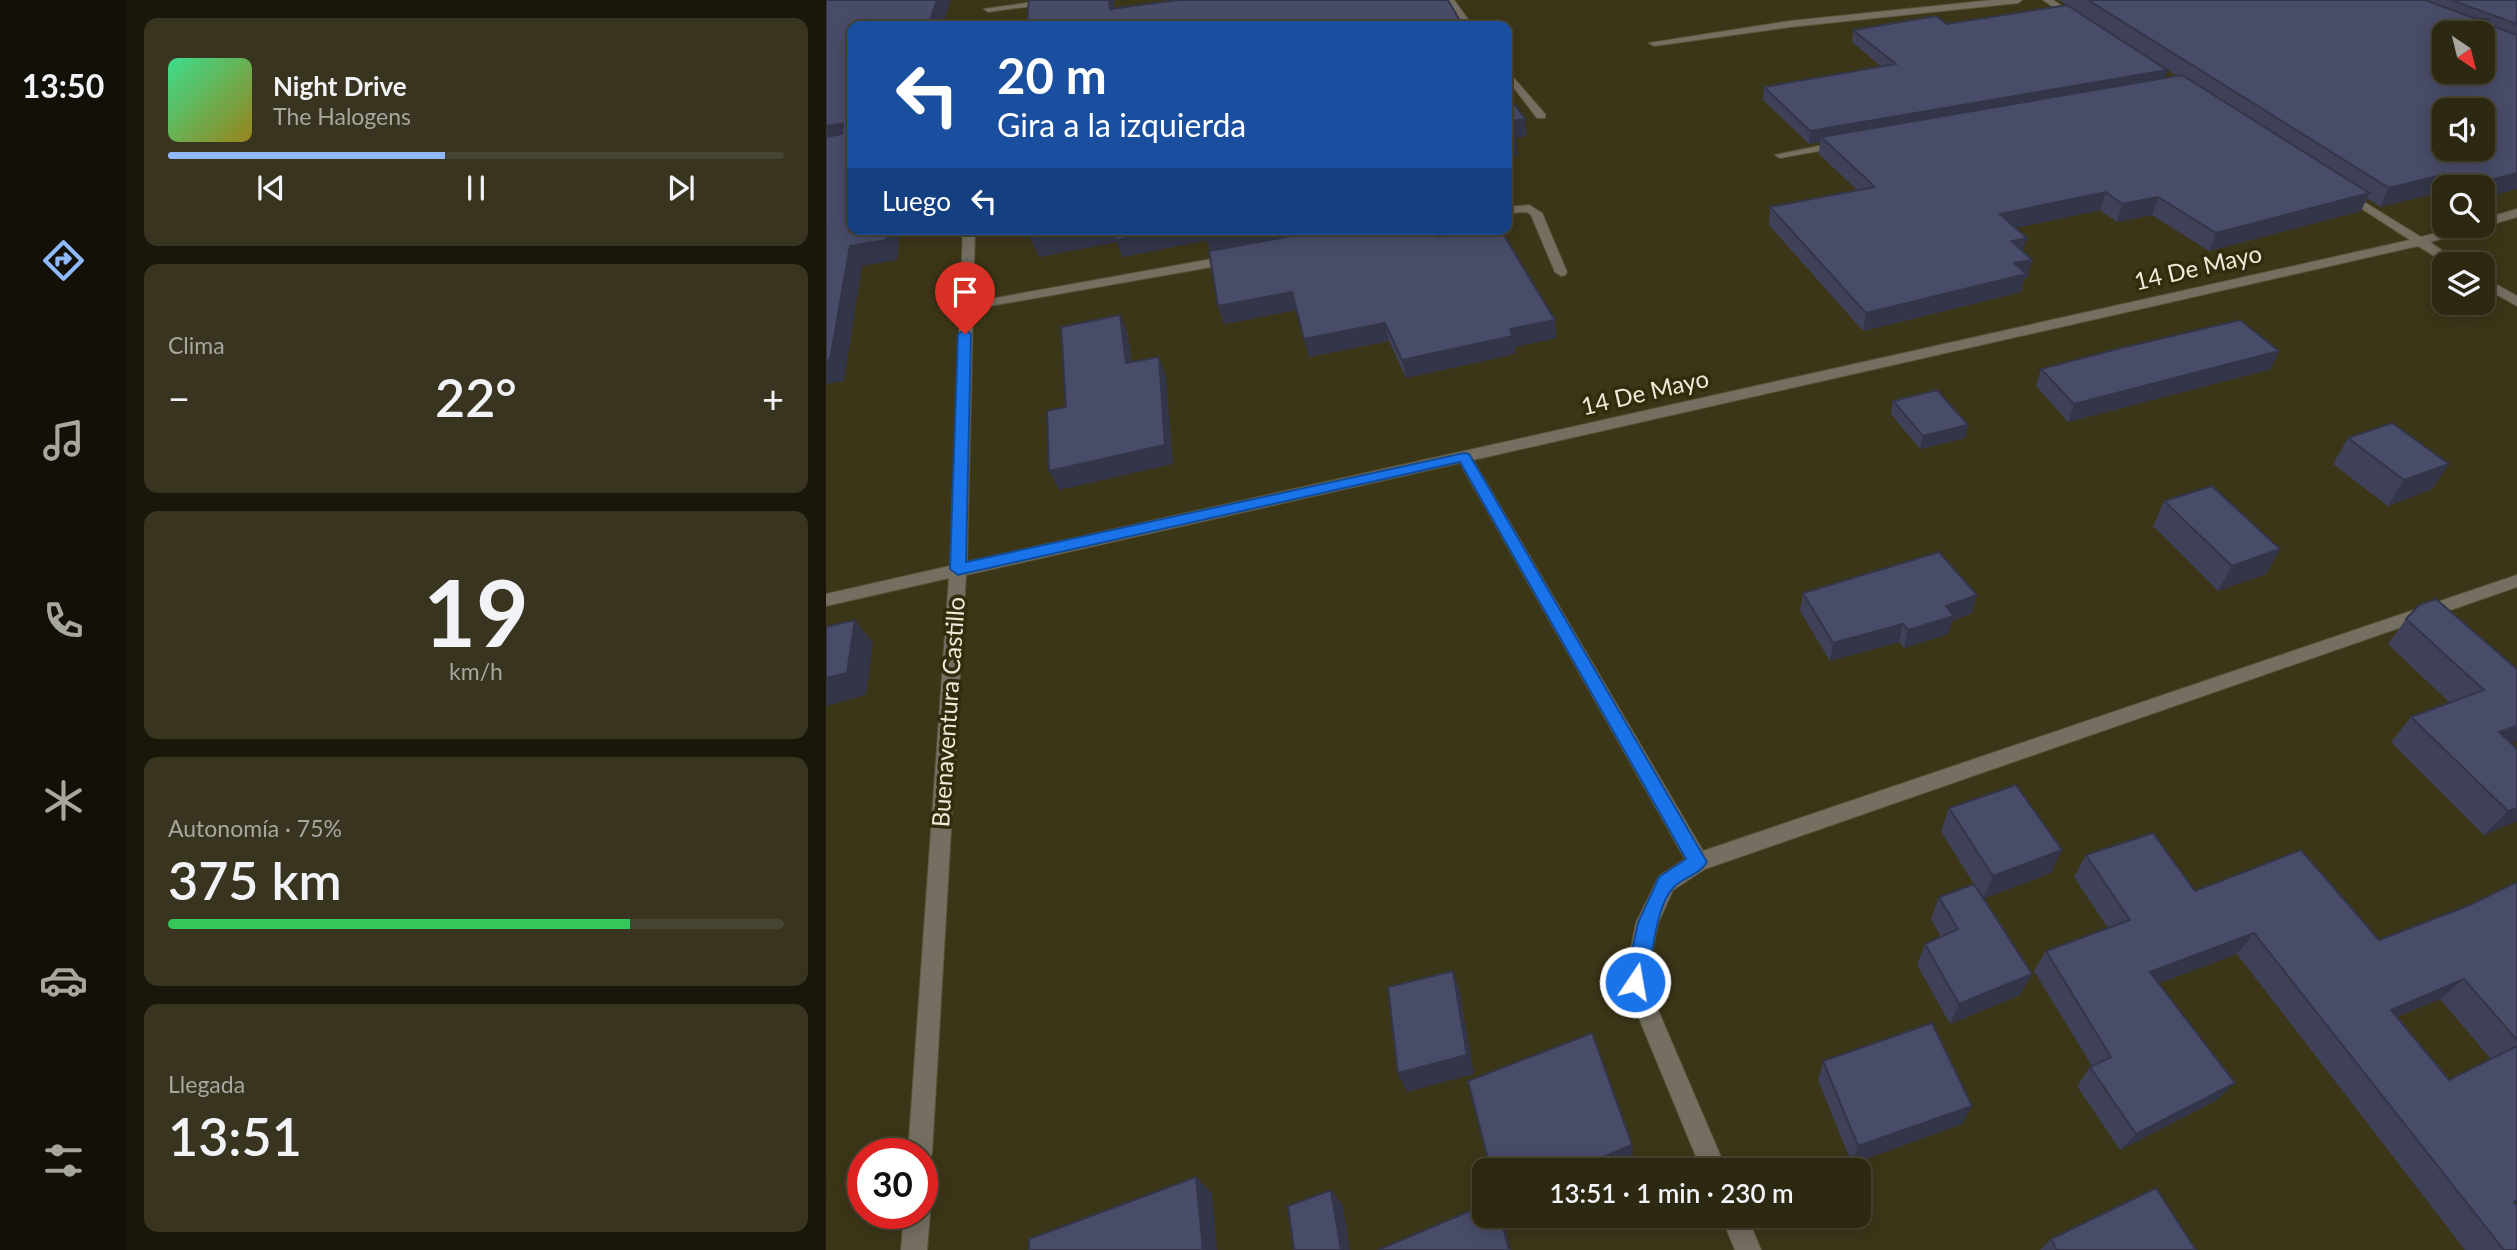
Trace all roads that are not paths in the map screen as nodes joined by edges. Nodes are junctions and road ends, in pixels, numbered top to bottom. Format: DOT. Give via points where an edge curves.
graph roads {
  1 [pos="1071,0"];
  2 [pos="1449,0"];
  3 [pos="2018,0"];
  4 [pos="2046,0"];
  5 [pos="988,9"];
  6 [pos="1465,21"];
  7 [pos="2091,28"];
  8 [pos="1654,43"];
  9 [pos="1512,79"];
  10 [pos="1541,116"];
  11 [pos="1860,141"];
  12 [pos="1780,155"];
  13 [pos="2328,182"];
  14 [pos="1512,210"];
  15 [pos="2517,213"];
  16 [pos="2495,219"];
  17 [pos="969,235"];
  18 [pos="2432,238"];
  19 [pos="2418,242"];
  20 [pos="2435,252"];
  21 [pos="1247,256"];
  22 [pos="1561,272"];
  23 [pos="2495,288"];
  24 [pos="2517,302"];
  25 [pos="965,307"];
  26 [pos="1464,457"];
  27 [pos="958,569"];
  28 [pos="2517,581"];
  29 [pos="826,600"];
  30 [pos="1698,862"];
  31 [pos="921,1138"];
  32 [pos="1709,1158"];
  33 [pos="1739,1228"];
  34 [pos="916,1229"];
  35 [pos="914,1250"];
  36 [pos="1748,1250"];
  1 -- 5 [label="street"];
  2 -- 6 [label="street"];
  3 -- 8 [label="street" via="1890,9"];
  4 -- 7 [label="street"];
  9 -- 10 [label="street"];
  11 -- 12 [label="street"];
  13 -- 19 [label="street"];
  14 -- 22 [label="street" via="1529,208 1536,213"];
  15 -- 16 [label="street"];
  17 -- 25 [label="street, Buenaventura Castillo"];
  18 -- 19 [label="street, 14 De Mayo"];
  19 -- 20 [label="street"];
  19 -- 26 [label="street, 14 De Mayo"];
  21 -- 25 [label="street"];
  23 -- 24 [label="street"];
  25 -- 27 [label="street, Buenaventura Castillo"];
  26 -- 27 [label="street, 14 De Mayo"];
  26 -- 30 [label="street"];
  27 -- 29 [label="street, 14 De Mayo"];
  27 -- 31 [label="street, Buenaventura Castillo"];
  28 -- 30 [label="street"];
  30 -- 32 [label="street" via="1665,883 1647,923 1635,982"];
  33 -- 36 [label="street"];
  34 -- 35 [label="street"];
}
